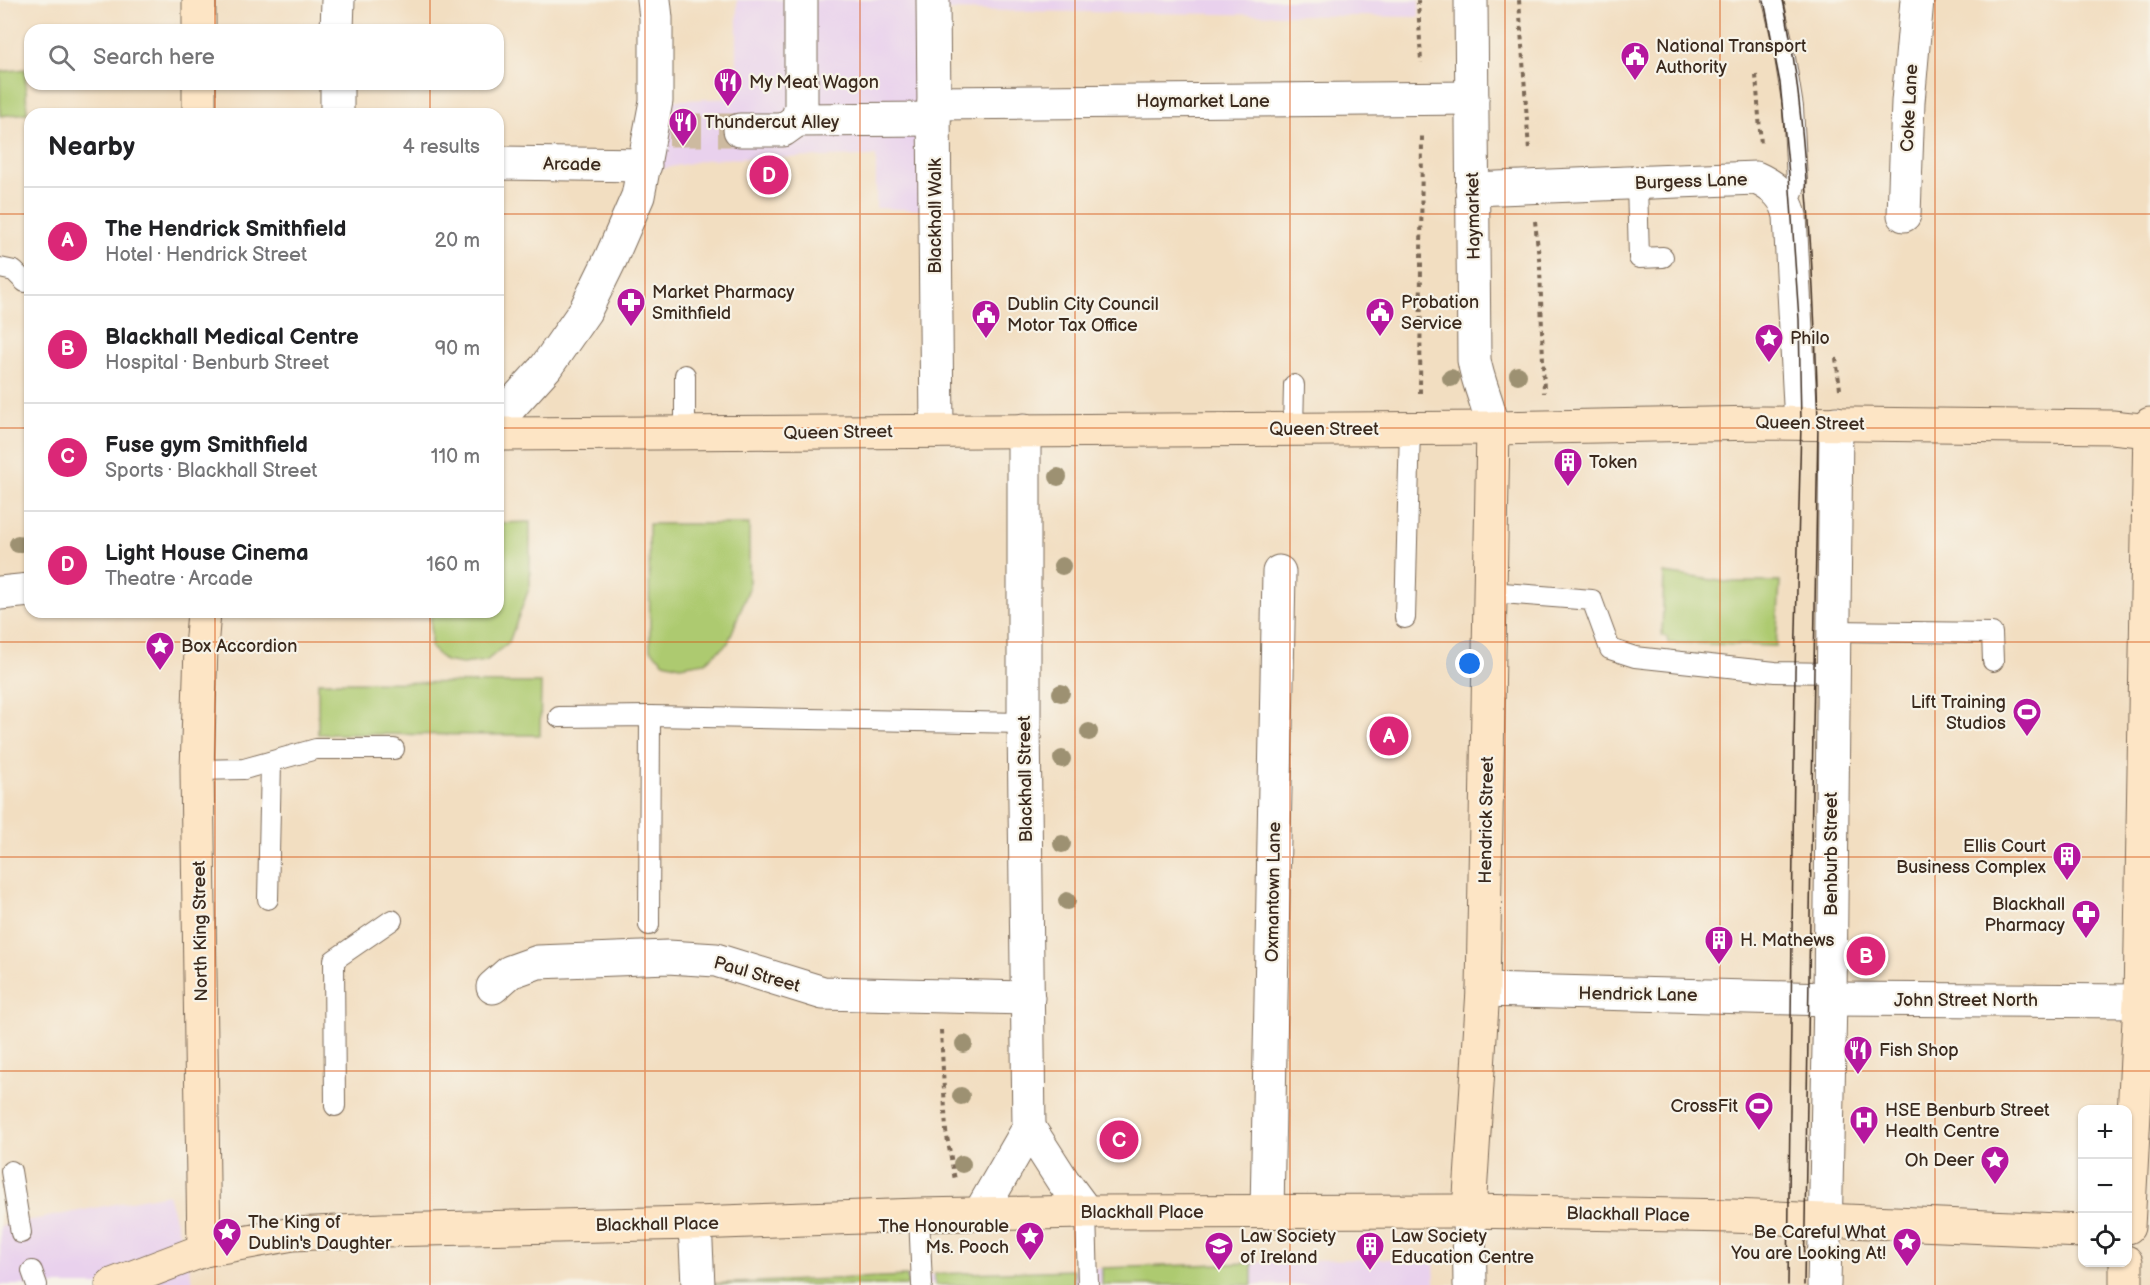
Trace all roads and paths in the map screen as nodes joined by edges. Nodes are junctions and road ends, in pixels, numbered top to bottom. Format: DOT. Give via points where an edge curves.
graph roads {
  1 [pos="199,0"];
  2 [pos="338,0"];
  3 [pos="654,0"];
  4 [pos="801,0"];
  5 [pos="933,0"];
  6 [pos="1418,0"];
  7 [pos="1471,0"];
  8 [pos="1773,0"];
  9 [pos="1917,0"];
  10 [pos="199,24"];
  11 [pos="337,24"];
  12 [pos="1756,71"];
  13 [pos="199,90"];
  14 [pos="337,90"];
  15 [pos="1472,98"];
  16 [pos="1422,99"];
  17 [pos="199,108"];
  18 [pos="337,108"];
  19 [pos="934,111"];
  20 [pos="790,125"];
  21 [pos="740,130"];
  22 [pos="504,163"];
  23 [pos="645,165"];
  24 [pos="1763,181"];
  25 [pos="1637,183"];
  26 [pos="1472,189"];
  27 [pos="1788,205"];
  28 [pos="1904,215"];
  29 [pos="1663,257"];
  30 [pos="0,268"];
  31 [pos="24,281"];
  32 [pos="685,375"];
  33 [pos="1294,385"];
  34 [pos="504,413"];
  35 [pos="1801,423"];
  36 [pos="1836,423"];
  37 [pos="2150,424"];
  38 [pos="1410,428"];
  39 [pos="1493,428"];
  40 [pos="1293,429"];
  41 [pos="1024,430"];
  42 [pos="2150,430"];
  43 [pos="937,431"];
  44 [pos="504,434"];
  45 [pos="685,434"];
  46 [pos="1279,572"];
  47 [pos="24,591"];
  48 [pos="1490,592"];
  49 [pos="0,593"];
  50 [pos="190,618"];
  51 [pos="204,618"];
  52 [pos="1405,618"];
  53 [pos="1833,631"];
  54 [pos="201,648"];
  55 [pos="1993,661"];
  56 [pos="1832,673"];
  57 [pos="650,716"];
  58 [pos="559,717"];
  59 [pos="1024,723"];
  60 [pos="394,749"];
  61 [pos="271,762"];
  62 [pos="197,770"];
  63 [pos="268,898"];
  64 [pos="392,920"];
  65 [pos="649,925"];
  66 [pos="493,987"];
  67 [pos="1483,990"];
  68 [pos="939,996"];
  69 [pos="1028,998"];
  70 [pos="1792,998"];
  71 [pos="1830,999"];
  72 [pos="2140,1001"];
  73 [pos="335,1106"];
  74 [pos="1029,1128"];
  75 [pos="11,1171"];
  76 [pos="1469,1211"];
  77 [pos="1086,1212"];
  78 [pos="1268,1212"];
  79 [pos="2128,1213"];
  80 [pos="980,1214"];
  81 [pos="919,1215"];
  82 [pos="1826,1220"];
  83 [pos="695,1223"];
  84 [pos="2078,1231"];
  85 [pos="21,1233"];
  86 [pos="2132,1235"];
  87 [pos="2150,1236"];
  88 [pos="204,1250"];
  89 [pos="2126,1267"];
  90 [pos="112,1285"];
  91 [pos="698,1285"];
  92 [pos="922,1285"];
  93 [pos="1088,1285"];
  94 [pos="1470,1285"];
  95 [pos="1824,1285"];
  96 [pos="2126,1285"];
  1 -- 10 [label="main road"];
  2 -- 11 [label="street"];
  3 -- 23 [label="street" via="660,130"];
  4 -- 20 [label="street" via="801,107"];
  5 -- 19 [label="street, Blackhall Walk"];
  6 -- 16 [label="path"];
  7 -- 15 [label="street, Haymarket"];
  8 -- 27 [label="lane" via="1794,128 1797,181"];
  9 -- 28 [label="street, Coke Lane"];
  12 -- 24 [label="path"];
  13 -- 17 [label="main road"];
  14 -- 18 [label="street"];
  15 -- 16 [label="street, Haymarket Lane"];
  15 -- 26 [label="street, Haymarket"];
  16 -- 19 [label="street, Haymarket Lane"];
  16 -- 38 [label="path" via="1420,390"];
  19 -- 20 [label="street, Haymarket Lane"];
  19 -- 43 [label="street, Blackhall Walk"];
  20 -- 21 [label="street"];
  22 -- 23 [label="street, Arcade"];
  23 -- 34 [label="street" via="638,196 585,311 546,367"];
  24 -- 25 [label="street, Burgess Lane" via="1756,178"];
  24 -- 27 [label="street, Burgess Lane"];
  25 -- 26 [label="street, Burgess Lane"];
  25 -- 29 [label="lane" via="1639,258"];
  26 -- 39 [label="street, Haymarket" via="1474,360"];
  27 -- 35 [label="street"];
  30 -- 31 [label="lane" via="14,271"];
  32 -- 45 [label="lane"];
  33 -- 40 [label="lane"];
  35 -- 36 [label="main road, Queen Street"];
  35 -- 39 [label="main road, Queen Street"];
  36 -- 42 [label="main road, Queen Street"];
  36 -- 53 [label="street, Benburb Street"];
  37 -- 42 [label="main road"];
  38 -- 39 [label="main road, Queen Street"];
  38 -- 40 [label="main road, Queen Street"];
  38 -- 52 [label="lane"];
  39 -- 48 [label="main road, Hendrick Street"];
  40 -- 41 [label="main road, Queen Street"];
  41 -- 43 [label="main road, Queen Street"];
  41 -- 59 [label="street, Blackhall Street"];
  42 -- 72 [label="main road"];
  43 -- 45 [label="main road, Queen Street"];
  44 -- 45 [label="main road, Queen Street"];
  46 -- 78 [label="street, Oxmantown Lane"];
  47 -- 49 [label="street"];
  48 -- 56 [label="lane" via="1592,600 1610,649 1635,657 1775,672"];
  48 -- 67 [label="main road, Hendrick Street"];
  50 -- 54 [label="street"];
  51 -- 54 [label="main road, North King Street"];
  53 -- 55 [label="lane" via="1992,633"];
  53 -- 56 [label="street, Benburb Street"];
  54 -- 62 [label="main road, North King Street"];
  56 -- 71 [label="street, Benburb Street"];
  57 -- 58 [label="lane"];
  57 -- 59 [label="lane"];
  57 -- 65 [label="lane"];
  59 -- 69 [label="street, Blackhall Street"];
  60 -- 61 [label="lane" via="316,749"];
  61 -- 62 [label="lane" via="244,769"];
  61 -- 63 [label="lane"];
  62 -- 88 [label="main road, North King Street"];
  64 -- 73 [label="lane" via="334,960"];
  66 -- 68 [label="street, Paul Street" via="510,972 538,962 668,957 716,960 823,993"];
  67 -- 70 [label="street, Hendrick Lane"];
  67 -- 76 [label="main road, Hendrick Street"];
  68 -- 69 [label="street, Paul Street"];
  68 -- 80 [label="path" via="946,1131 956,1189"];
  69 -- 74 [label="street, Blackhall Street"];
  70 -- 71 [label="street, John Street North"];
  71 -- 72 [label="street, John Street North"];
  71 -- 82 [label="street, Benburb Street"];
  72 -- 79 [label="main road"];
  74 -- 77 [label="street"];
  74 -- 80 [label="street"];
  75 -- 85 [label="lane"];
  76 -- 78 [label="main road, Blackhall Place"];
  76 -- 82 [label="main road, Blackhall Place"];
  76 -- 94 [label="street"];
  77 -- 78 [label="main road, Blackhall Place"];
  77 -- 80 [label="main road, Blackhall Place"];
  77 -- 93 [label="lane"];
  80 -- 81 [label="main road, Blackhall Place"];
  81 -- 83 [label="main road, Blackhall Place"];
  81 -- 92 [label="lane"];
  82 -- 84 [label="main road, Blackhall Place"];
  82 -- 95 [label="street, Benburb Street"];
  83 -- 88 [label="main road, Blackhall Place" via="293,1234"];
  83 -- 91 [label="street"];
  86 -- 87 [label="main road"];
  88 -- 90 [label="main road, Blackhall Place"];
  89 -- 96 [label="main road"];
}
